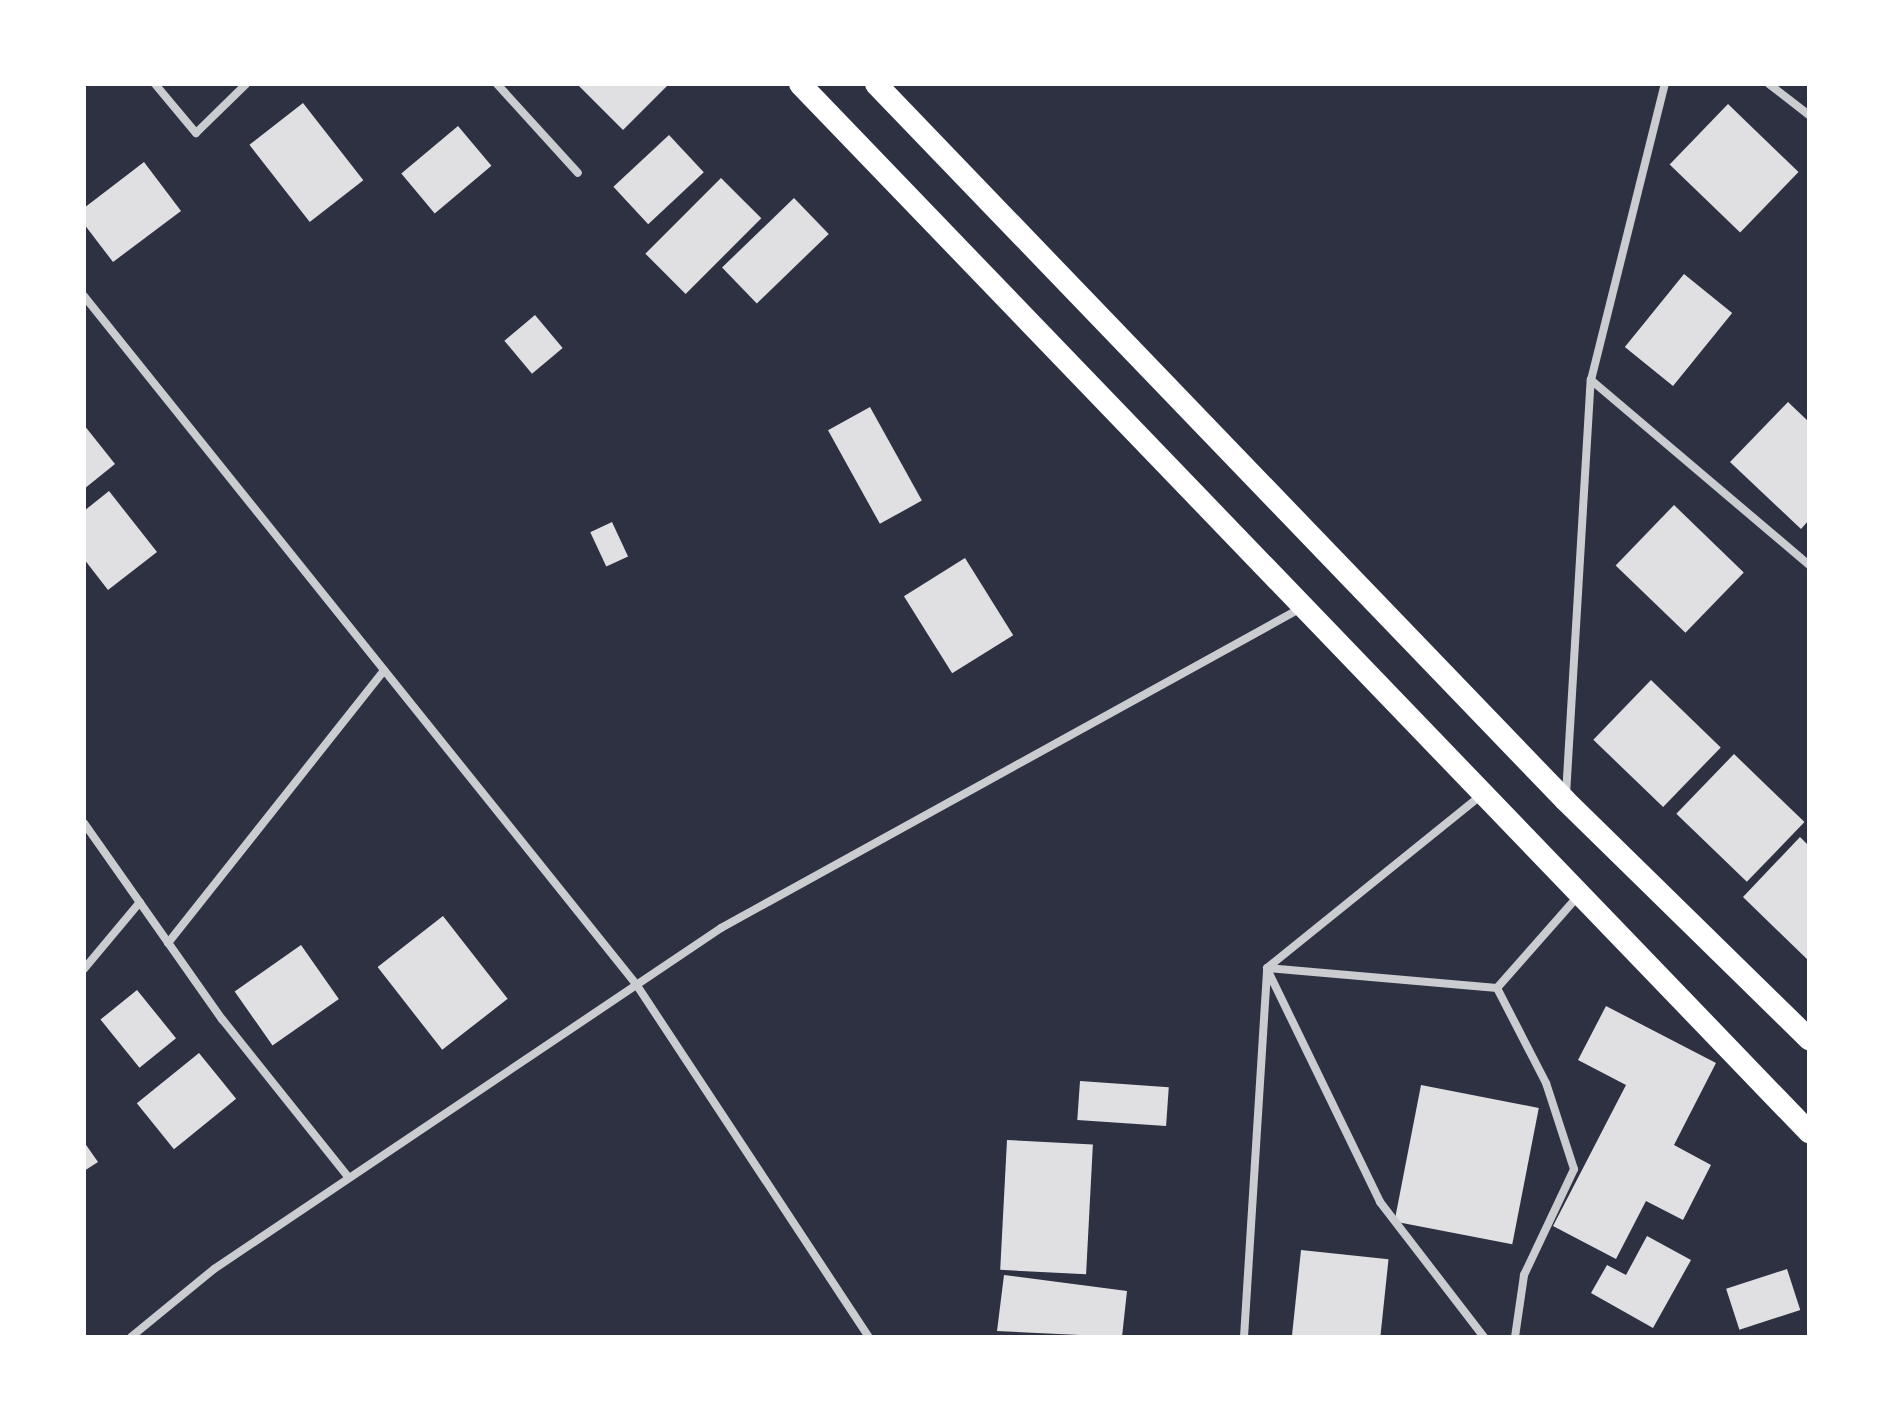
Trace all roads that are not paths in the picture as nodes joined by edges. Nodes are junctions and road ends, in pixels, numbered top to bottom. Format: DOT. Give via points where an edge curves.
graph roads {
  1 [pos="155,84"];
  2 [pos="246,84"];
  3 [pos="497,84"];
  4 [pos="800,84"];
  5 [pos="876,84"];
  6 [pos="1665,84"];
  7 [pos="1769,84"];
  8 [pos="1809,115"];
  9 [pos="578,173"];
  10 [pos="86,302"];
  11 [pos="1591,380"];
  12 [pos="1809,565"];
  13 [pos="1303,607"];
  14 [pos="384,670"];
  15 [pos="1483,794"];
  16 [pos="1565,800"];
  17 [pos="84,823"];
  18 [pos="1580,894"];
  19 [pos="140,902"];
  20 [pos="168,943"];
  21 [pos="1267,968"];
  22 [pos="84,969"];
  23 [pos="636,984"];
  24 [pos="1497,988"];
  25 [pos="1809,1039"];
  26 [pos="1809,1132"];
  27 [pos="348,1177"];
  28 [pos="131,1337"];
  29 [pos="869,1337"];
  30 [pos="1244,1337"];
  31 [pos="1484,1337"];
  32 [pos="1515,1337"];
  1 -- 2 [label="street" via="196,133"];
  3 -- 9 [label="street"];
  4 -- 13 [label="highway"];
  5 -- 16 [label="highway"];
  6 -- 11 [label="street"];
  7 -- 8 [label="street"];
  10 -- 14 [label="street"];
  11 -- 12 [label="street"];
  11 -- 16 [label="street"];
  13 -- 15 [label="highway"];
  13 -- 23 [label="street" via="721,928"];
  14 -- 20 [label="street"];
  14 -- 23 [label="street"];
  15 -- 18 [label="highway"];
  15 -- 21 [label="street"];
  16 -- 25 [label="highway"];
  17 -- 19 [label="street"];
  18 -- 24 [label="street"];
  18 -- 26 [label="highway"];
  19 -- 20 [label="street"];
  19 -- 22 [label="street"];
  20 -- 27 [label="street"];
  21 -- 24 [label="street"];
  21 -- 30 [label="street"];
  21 -- 31 [label="street" via="1380,1202"];
  23 -- 27 [label="street"];
  23 -- 29 [label="street"];
  24 -- 32 [label="street" via="1546,1083 1574,1169 1524,1275"];
  27 -- 28 [label="street" via="214,1269"];
}
